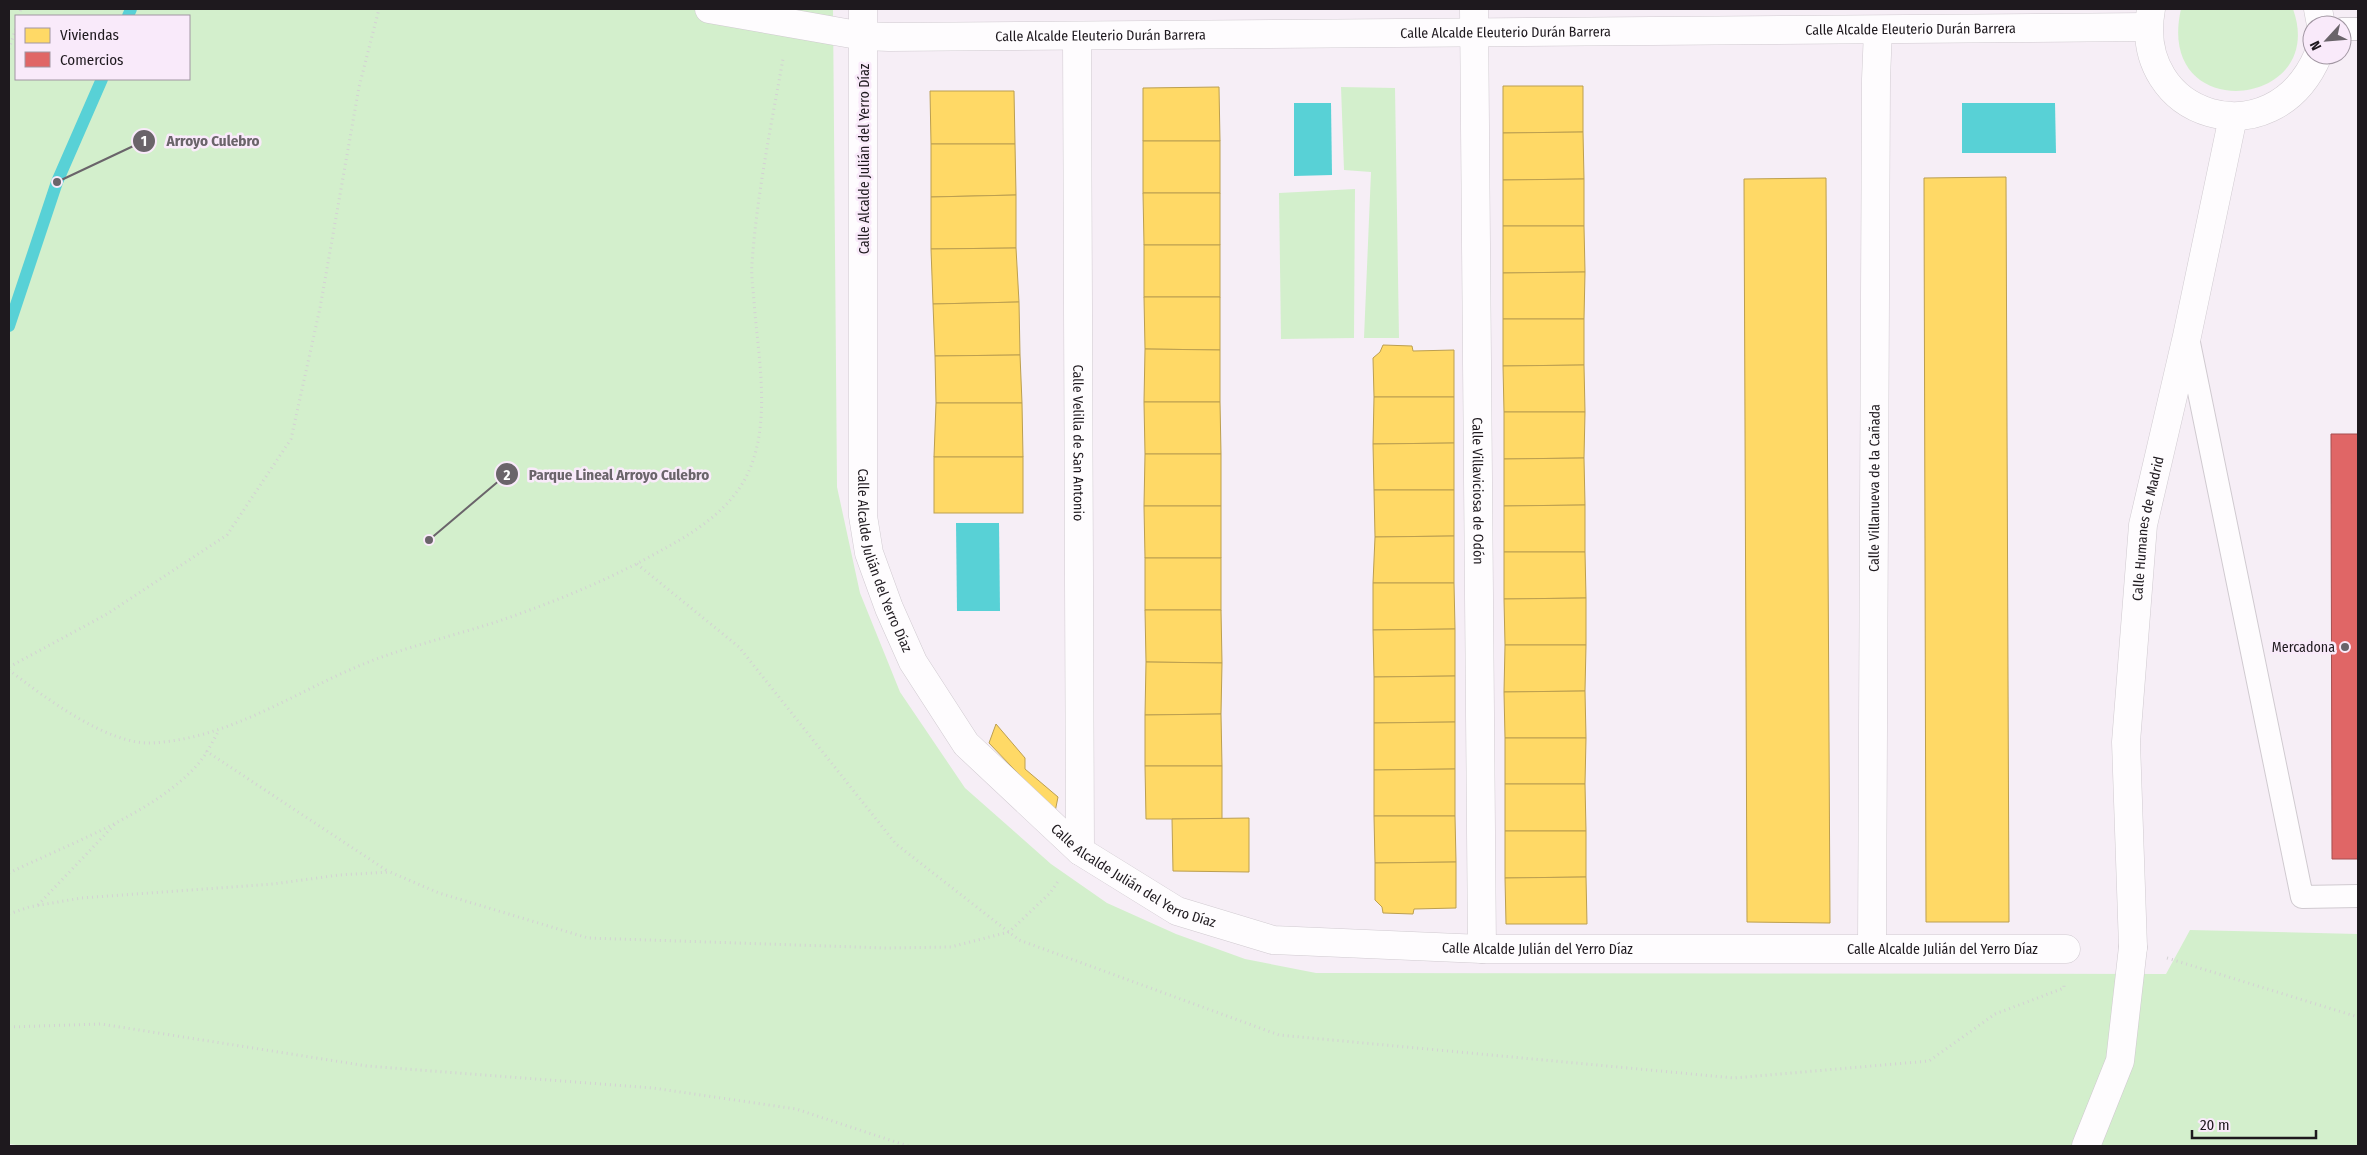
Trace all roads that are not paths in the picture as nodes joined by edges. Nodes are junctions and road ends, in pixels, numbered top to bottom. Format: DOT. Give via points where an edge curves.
graph roads {
  1 [pos="709,9"];
  2 [pos="864,9"];
  3 [pos="2149,18"];
  4 [pos="1474,21"];
  5 [pos="1878,30"];
  6 [pos="863,36"];
  7 [pos="1078,36"];
  8 [pos="2313,65"];
  9 [pos="2233,117"];
  10 [pos="2187,336"];
  11 [pos="1080,851"];
  12 [pos="2358,896"];
  13 [pos="1872,948"];
  14 [pos="1482,949"];
  15 [pos="2066,949"];
  16 [pos="2086,1146"];
  1 -- 6 [label="main road, Calle Alcalde Eleuterio Durán Barrera"];
  2 -- 6 [label="main road, Calle Alcalde Julián del Yerro Díaz"];
  3 -- 5 [label="main road, Calle Alcalde Eleuterio Durán Barrera"];
  3 -- 9 [label="main road" via="2151,54 2163,79 2182,99 2206,112"];
  4 -- 5 [label="main road, Calle Alcalde Eleuterio Durán Barrera"];
  4 -- 7 [label="main road, Calle Alcalde Eleuterio Durán Barrera"];
  4 -- 14 [label="main road, Calle Villaviciosa de Odón"];
  5 -- 13 [label="main road, Calle Villanueva de la Cañada"];
  6 -- 7 [label="main road, Calle Alcalde Eleuterio Durán Barrera"];
  6 -- 11 [label="main road, Calle Alcalde Julián del Yerro Díaz" via="863,516 869,553 913,662 966,744"];
  7 -- 11 [label="main road, Calle Velilla de San Antonio"];
  8 -- 9 [label="main road" via="2305,81 2285,100 2260,113"];
  9 -- 10 [label="main road, Calle Humanes de Madrid"];
  10 -- 12 [label="lane" via="2302,897"];
  10 -- 16 [label="main road, Calle Humanes de Madrid" via="2143,525 2126,742 2133,947 2120,1061"];
  11 -- 14 [label="main road, Calle Alcalde Julián del Yerro Díaz" via="1177,911 1273,940"];
  13 -- 14 [label="main road, Calle Alcalde Julián del Yerro Díaz"];
  13 -- 15 [label="main road, Calle Alcalde Julián del Yerro Díaz"];
}
